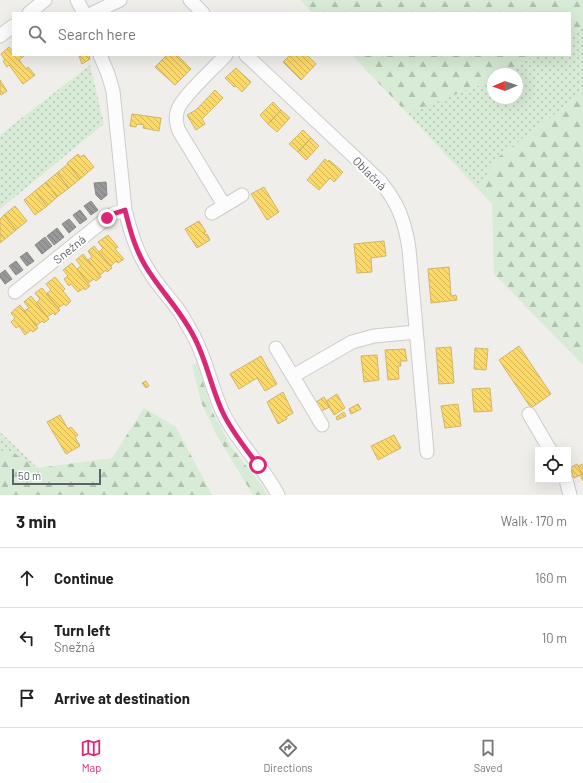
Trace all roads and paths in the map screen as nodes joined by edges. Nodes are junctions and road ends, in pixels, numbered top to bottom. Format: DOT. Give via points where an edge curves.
graph roads {
  1 [pos="45,0"];
  2 [pos="76,0"];
  3 [pos="120,0"];
  4 [pos="190,0"];
  5 [pos="30,12"];
  6 [pos="83,12"];
  7 [pos="95,12"];
  8 [pos="202,12"];
  9 [pos="12,27"];
  10 [pos="0,36"];
  11 [pos="100,56"];
  12 [pos="225,56"];
  13 [pos="247,56"];
  14 [pos="242,195"];
  15 [pos="224,205"];
  16 [pos="125,210"];
  17 [pos="212,212"];
  18 [pos="15,292"];
  19 [pos="416,332"];
  20 [pos="276,348"];
  21 [pos="293,376"];
  22 [pos="529,414"];
  23 [pos="322,425"];
  24 [pos="548,447"];
  25 [pos="427,452"];
  26 [pos="567,483"];
  27 [pos="278,495"];
  28 [pos="570,495"];
  1 -- 5 [label="street"];
  2 -- 6 [label="street"];
  3 -- 7 [label="street"];
  4 -- 8 [label="street"];
  9 -- 10 [label="street"];
  11 -- 16 [label="street" via="113,91"];
  12 -- 15 [label="street" via="183,100 177,110 176,120 179,131"];
  13 -- 19 [label="street, Oblačná" via="369,170 390,193 407,232"];
  14 -- 15 [label="street"];
  15 -- 17 [label="street"];
  16 -- 18 [label="street, Snežná" via="107,218"];
  16 -- 27 [label="street" via="129,228 143,262 180,312 193,335 204,358 223,414"];
  19 -- 21 [label="street" via="374,336 352,342"];
  19 -- 25 [label="street, Oblačná"];
  20 -- 21 [label="street"];
  21 -- 23 [label="street"];
  22 -- 24 [label="street"];
  26 -- 28 [label="street"];
}
